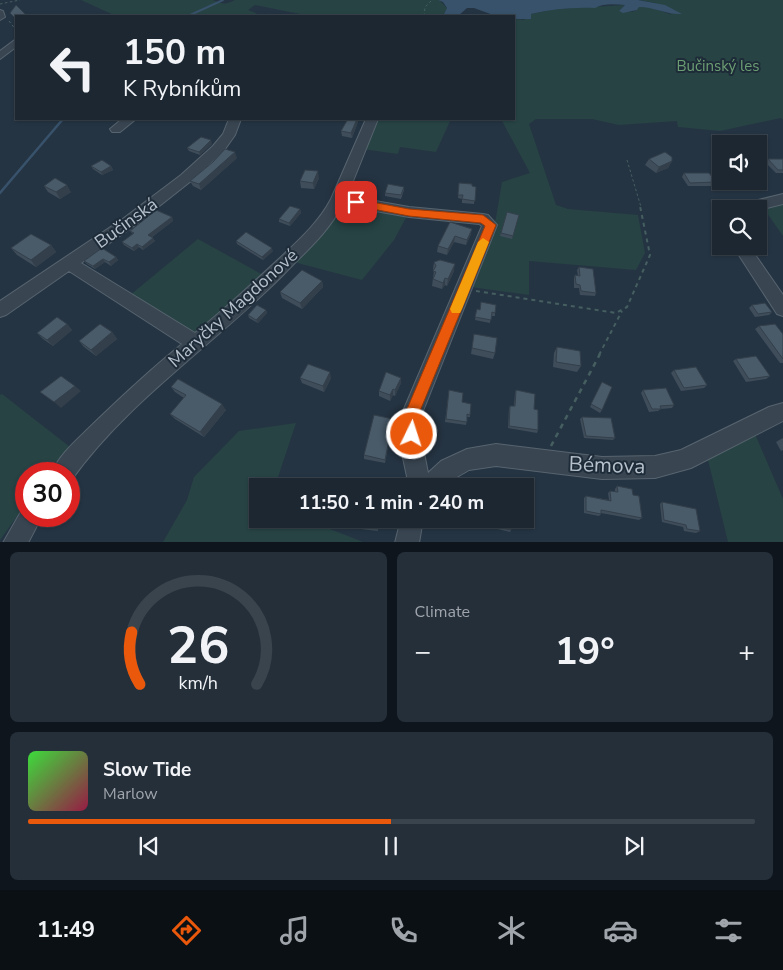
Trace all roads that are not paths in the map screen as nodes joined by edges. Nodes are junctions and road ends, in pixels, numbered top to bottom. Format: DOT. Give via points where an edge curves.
graph roads {
  1 [pos="15,43"];
  2 [pos="0,56"];
  3 [pos="129,120"];
  4 [pos="235,120"];
  5 [pos="372,120"];
  6 [pos="116,129"];
  7 [pos="338,199"];
  8 [pos="783,199"];
  9 [pos="767,203"];
  10 [pos="746,255"];
  11 [pos="69,263"];
  12 [pos="783,309"];
  13 [pos="0,310"];
  14 [pos="196,343"];
  15 [pos="783,412"];
  16 [pos="71,462"];
  17 [pos="418,478"];
  18 [pos="436,478"];
  19 [pos="24,527"];
  20 [pos="410,528"];
  21 [pos="15,542"];
  22 [pos="407,542"];
  1 -- 2 [label="street"];
  3 -- 6 [label="street"];
  4 -- 11 [label="street, Bučinská" via="229,135 218,149 186,178"];
  5 -- 7 [label="street, Maryčky Magdonové"];
  7 -- 14 [label="street, Maryčky Magdonové" via="315,233 244,303"];
  7 -- 17 [label="street" via="409,212 483,219 490,225 411,416"];
  8 -- 9 [label="street"];
  10 -- 12 [label="street"];
  11 -- 13 [label="street, Bučinská"];
  11 -- 14 [label="street"];
  14 -- 16 [label="street, Maryčky Magdonové" via="143,388"];
  15 -- 18 [label="street, Bémova" via="683,460 655,467 602,468 496,455 467,460"];
  19 -- 21 [label="street"];
  20 -- 22 [label="street"];
}
